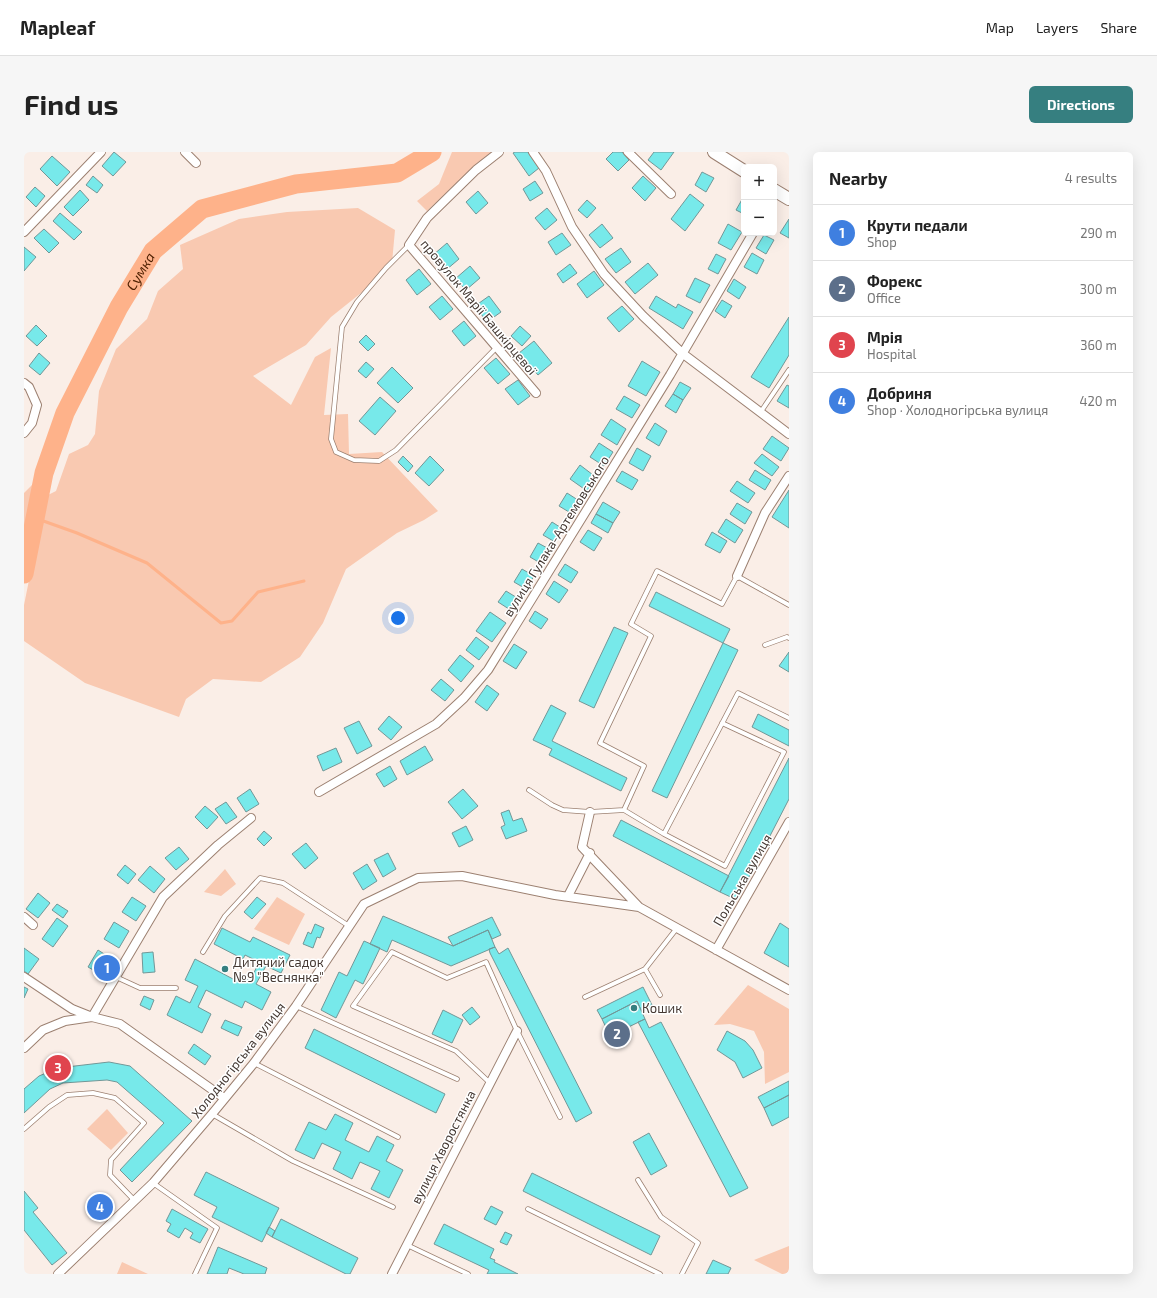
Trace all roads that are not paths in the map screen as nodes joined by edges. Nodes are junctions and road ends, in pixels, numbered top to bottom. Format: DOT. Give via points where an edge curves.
graph roads {
  1 [pos="101,152"];
  2 [pos="185,152"];
  3 [pos="499,152"];
  4 [pos="534,152"];
  5 [pos="628,152"];
  6 [pos="714,152"];
  7 [pos="196,163"];
  8 [pos="741,169"];
  9 [pos="777,192"];
  10 [pos="671,194"];
  11 [pos="789,199"];
  12 [pos="24,232"];
  13 [pos="751,236"];
  14 [pos="410,245"];
  15 [pos="497,347"];
  16 [pos="682,353"];
  17 [pos="789,370"];
  18 [pos="26,385"];
  19 [pos="536,393"];
  20 [pos="760,413"];
  21 [pos="24,432"];
  22 [pos="789,434"];
  23 [pos="789,476"];
  24 [pos="737,576"];
  25 [pos="789,605"];
  26 [pos="789,638"];
  27 [pos="766,645"];
  28 [pos="789,718"];
  29 [pos="722,723"];
  30 [pos="529,790"];
  31 [pos="318,792"];
  32 [pos="624,810"];
  33 [pos="590,812"];
  34 [pos="251,818"];
  35 [pos="789,822"];
  36 [pos="664,834"];
  37 [pos="590,854"];
  38 [pos="568,896"];
  39 [pos="639,907"];
  40 [pos="24,917"];
  41 [pos="33,925"];
  42 [pos="349,926"];
  43 [pos="677,928"];
  44 [pos="716,950"];
  45 [pos="203,952"];
  46 [pos="645,969"];
  47 [pos="24,977"];
  48 [pos="116,977"];
  49 [pos="176,988"];
  50 [pos="789,990"];
  51 [pos="660,995"];
  52 [pos="585,997"];
  53 [pos="296,1006"];
  54 [pos="92,1017"];
  55 [pos="517,1031"];
  56 [pos="24,1048"];
  57 [pos="254,1063"];
  58 [pos="457,1079"];
  59 [pos="490,1084"];
  60 [pos="224,1098"];
  61 [pos="212,1114"];
  62 [pos="560,1117"];
  63 [pos="24,1129"];
  64 [pos="398,1137"];
  65 [pos="638,1180"];
  66 [pos="153,1183"];
  67 [pos="136,1201"];
  68 [pos="393,1207"];
  69 [pos="528,1209"];
  70 [pos="406,1245"];
  71 [pos="58,1274"];
  72 [pos="195,1274"];
  73 [pos="392,1274"];
  74 [pos="468,1274"];
  75 [pos="660,1274"];
  76 [pos="682,1274"];
  1 -- 12 [label="street"];
  2 -- 7 [label="street"];
  3 -- 14 [label="street, провулок Марії Башкірцевої" via="476,170 427,218"];
  4 -- 16 [label="street" via="546,171 572,227 604,274"];
  5 -- 10 [label="street"];
  6 -- 8 [label="main road"];
  9 -- 11 [label="main road"];
  13 -- 16 [label="street, вулиця Гулака-Артемовського"];
  14 -- 15 [label="street, провулок Марії Башкірцевої"];
  14 -- 15 [label="lane" via="357,302 342,327 330,439 336,452 354,460 379,461 396,450"];
  15 -- 19 [label="street, провулок Марії Башкірцевої"];
  16 -- 20 [label="street"];
  16 -- 31 [label="street, вулиця Гулака-Артемовського" via="488,670 464,698 436,724"];
  17 -- 20 [label="lane"];
  18 -- 21 [label="street" via="37,405 32,423"];
  20 -- 22 [label="street"];
  23 -- 24 [label="street" via="765,513"];
  24 -- 25 [label="lane"];
  24 -- 32 [label="lane" via="722,604 657,571 631,624 651,636 600,743 644,766"];
  26 -- 27 [label="lane"];
  28 -- 29 [label="lane" via="738,693"];
  29 -- 36 [label="lane"];
  29 -- 36 [label="lane" via="784,752 725,866"];
  30 -- 33 [label="lane" via="563,810"];
  32 -- 33 [label="lane"];
  32 -- 36 [label="lane"];
  33 -- 37 [label="street" via="582,847"];
  34 -- 48 [label="street" via="163,897"];
  35 -- 44 [label="street, Польська вулиця"];
  37 -- 38 [label="street"];
  37 -- 39 [label="street"];
  38 -- 39 [label="street, Холодногірська вулиця"];
  38 -- 42 [label="street, Холодногірська вулиця" via="462,876 418,878 364,904"];
  39 -- 43 [label="street"];
  40 -- 41 [label="street"];
  42 -- 45 [label="lane" via="283,883 260,878 225,916"];
  42 -- 53 [label="street, Холодногірська вулиця"];
  43 -- 44 [label="street"];
  43 -- 46 [label="lane"];
  44 -- 50 [label="street"];
  46 -- 51 [label="lane"];
  46 -- 52 [label="lane"];
  47 -- 54 [label="street" via="72,1009"];
  48 -- 49 [label="lane" via="140,988"];
  48 -- 54 [label="street"];
  53 -- 57 [label="street, Холодногірська вулиця"];
  53 -- 58 [label="lane"];
  54 -- 56 [label="street" via="65,1021 43,1030"];
  54 -- 60 [label="street" via="120,1024"];
  55 -- 59 [label="street, вулиця Хворостянка"];
  55 -- 59 [label="lane" via="486,962 448,978 392,952 353,1006 456,1051"];
  55 -- 62 [label="lane"];
  57 -- 60 [label="street, Холодногірська вулиця"];
  57 -- 64 [label="lane"];
  59 -- 70 [label="street, вулиця Хворостянка"];
  60 -- 61 [label="street, Холодногірська вулиця"];
  61 -- 66 [label="street, Холодногірська вулиця"];
  61 -- 68 [label="lane" via="293,1161"];
  63 -- 67 [label="lane" via="67,1095 93,1093 115,1098 144,1123 111,1160 110,1175"];
  65 -- 76 [label="lane" via="661,1217 698,1243"];
  66 -- 67 [label="street, Холодногірська вулиця"];
  66 -- 72 [label="lane" via="218,1228"];
  67 -- 71 [label="street, Холодногірська вулиця"];
  69 -- 75 [label="lane"];
  70 -- 73 [label="street, вулиця Хворостянка"];
  70 -- 74 [label="lane"];
}
